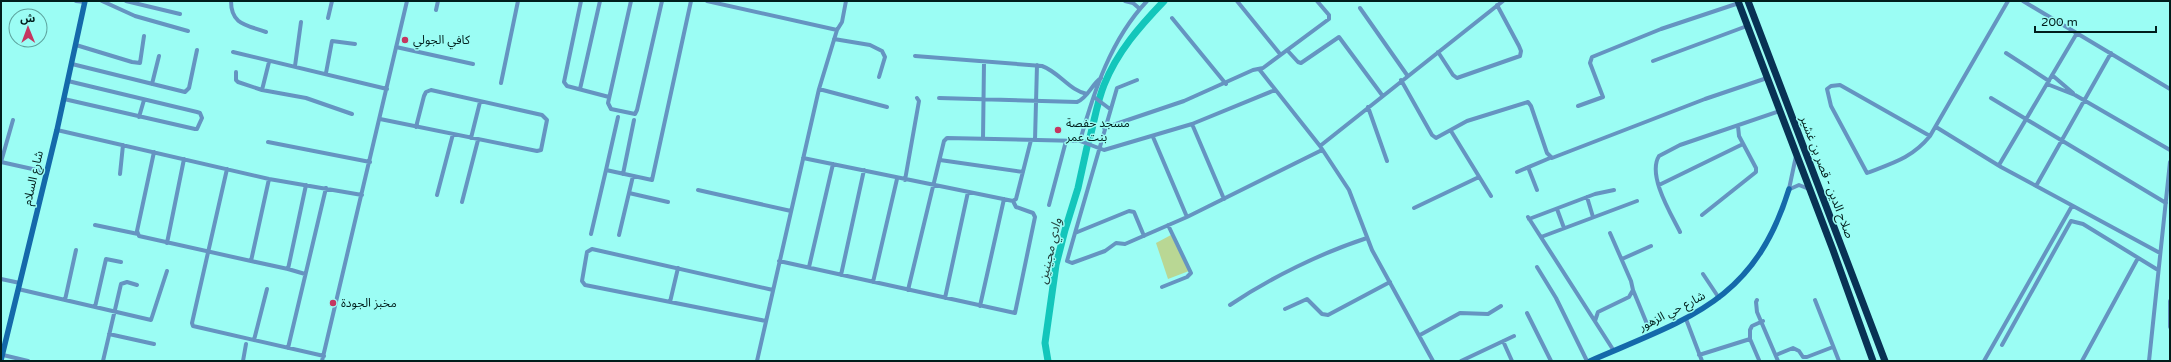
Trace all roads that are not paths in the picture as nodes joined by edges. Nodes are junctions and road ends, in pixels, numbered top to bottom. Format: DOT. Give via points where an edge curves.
graph roads {
  1 [pos="76,1"];
  2 [pos="85,1"];
  3 [pos="102,1"];
  4 [pos="126,1"];
  5 [pos="231,1"];
  6 [pos="332,1"];
  7 [pos="408,1"];
  8 [pos="438,1"];
  9 [pos="518,1"];
  10 [pos="581,1"];
  11 [pos="600,1"];
  12 [pos="631,1"];
  13 [pos="662,1"];
  14 [pos="691,1"];
  15 [pos="706,1"];
  16 [pos="734,1"];
  17 [pos="846,1"];
  18 [pos="1125,1"];
  19 [pos="1148,1"];
  20 [pos="1237,1"];
  21 [pos="1317,1"];
  22 [pos="1502,1"];
  23 [pos="1748,1"];
  24 [pos="2008,1"];
  25 [pos="2023,1"];
  26 [pos="1738,2"];
  27 [pos="1497,5"];
  28 [pos="733,7"];
  29 [pos="1360,8"];
  30 [pos="1140,9"];
  31 [pos="436,10"];
  32 [pos="180,14"];
  33 [pos="328,18"];
  34 [pos="1172,18"];
  35 [pos="301,22"];
  36 [pos="1747,26"];
  37 [pos="837,30"];
  38 [pos="188,31"];
  39 [pos="266,32"];
  40 [pos="2077,33"];
  41 [pos="144,36"];
  42 [pos="834,39"];
  43 [pos="355,44"];
  44 [pos="76,45"];
  45 [pos="396,47"];
  46 [pos="197,50"];
  47 [pos="1287,50"];
  48 [pos="233,52"];
  49 [pos="1438,52"];
  50 [pos="2006,53"];
  51 [pos="2111,53"];
  52 [pos="1280,54"];
  53 [pos="159,56"];
  54 [pos="915,56"];
  55 [pos="1653,61"];
  56 [pos="269,62"];
  57 [pos="984,62"];
  58 [pos="72,64"];
  59 [pos="473,64"];
  60 [pos="1037,65"];
  61 [pos="295,66"];
  62 [pos="1259,69"];
  63 [pos="236,72"];
  64 [pos="326,73"];
  65 [pos="1407,75"];
  66 [pos="2052,75"];
  67 [pos="879,77"];
  68 [pos="1101,78"];
  69 [pos="1767,78"];
  70 [pos="1137,80"];
  71 [pos="1401,80"];
  72 [pos="68,81"];
  73 [pos="501,83"];
  74 [pos="2048,83"];
  75 [pos="152,84"];
  76 [pos="1226,84"];
  77 [pos="387,89"];
  78 [pos="580,89"];
  79 [pos="819,89"];
  80 [pos="2170,89"];
  81 [pos="262,90"];
  82 [pos="1275,90"];
  83 [pos="1086,94"];
  84 [pos="1382,95"];
  85 [pos="2074,95"];
  86 [pos="609,97"];
  87 [pos="1094,97"];
  88 [pos="917,98"];
  89 [pos="939,98"];
  90 [pos="1991,98"];
  91 [pos="64,99"];
  92 [pos="144,100"];
  93 [pos="984,100"];
  94 [pos="2084,100"];
  95 [pos="480,102"];
  96 [pos="1036,102"];
  97 [pos="1368,106"];
  98 [pos="1578,106"];
  99 [pos="887,107"];
  100 [pos="1110,109"];
  101 [pos="1780,111"];
  102 [pos="352,114"];
  103 [pos="140,117"];
  104 [pos="618,117"];
  105 [pos="380,119"];
  106 [pos="2026,119"];
  107 [pos="13,120"];
  108 [pos="634,120"];
  109 [pos="1192,124"];
  110 [pos="1738,126"];
  111 [pos="416,127"];
  112 [pos="1936,127"];
  113 [pos="1104,128"];
  114 [pos="56,130"];
  115 [pos="1451,131"];
  116 [pos="453,134"];
  117 [pos="1930,136"];
  118 [pos="1153,137"];
  119 [pos="471,138"];
  120 [pos="478,140"];
  121 [pos="983,140"];
  122 [pos="1033,140"];
  123 [pos="1066,141"];
  124 [pos="1080,141"];
  125 [pos="2062,141"];
  126 [pos="268,142"];
  127 [pos="1743,144"];
  128 [pos="123,145"];
  129 [pos="1321,148"];
  130 [pos="1099,150"];
  131 [pos="2170,150"];
  132 [pos="154,152"];
  133 [pos="1796,154"];
  134 [pos="803,158"];
  135 [pos="1550,158"];
  136 [pos="184,159"];
  137 [pos="940,160"];
  138 [pos="1387,161"];
  139 [pos="1,162"];
  140 [pos="370,162"];
  141 [pos="2170,162"];
  142 [pos="832,164"];
  143 [pos="2000,165"];
  144 [pos="1528,167"];
  145 [pos="227,169"];
  146 [pos="606,170"];
  147 [pos="864,170"];
  148 [pos="46,172"];
  149 [pos="1023,172"];
  150 [pos="1517,172"];
  151 [pos="120,174"];
  152 [pos="623,174"];
  153 [pos="633,176"];
  154 [pos="1479,177"];
  155 [pos="269,179"];
  156 [pos="897,179"];
  157 [pos="905,180"];
  158 [pos="306,185"];
  159 [pos="933,185"];
  160 [pos="1659,185"];
  161 [pos="2036,186"];
  162 [pos="326,188"];
  163 [pos="1789,189"];
  164 [pos="698,190"];
  165 [pos="1537,190"];
  166 [pos="1614,190"];
  167 [pos="1811,191"];
  168 [pos="968,192"];
  169 [pos="629,193"];
  170 [pos="362,195"];
  171 [pos="437,195"];
  172 [pos="1490,196"];
  173 [pos="1587,197"];
  174 [pos="1004,199"];
  175 [pos="1224,199"];
  176 [pos="1014,201"];
  177 [pos="1638,201"];
  178 [pos="462,202"];
  179 [pos="668,202"];
  180 [pos="2166,203"];
  181 [pos="1049,205"];
  182 [pos="2072,206"];
  183 [pos="1414,208"];
  184 [pos="1557,208"];
  185 [pos="791,211"];
  186 [pos="1702,215"];
  187 [pos="1593,217"];
  188 [pos="1187,218"];
  189 [pos="95,225"];
  190 [pos="1168,225"];
  191 [pos="1564,228"];
  192 [pos="1680,232"];
  193 [pos="1075,233"];
  194 [pos="138,234"];
  195 [pos="592,234"];
  196 [pos="1610,234"];
  197 [pos="619,235"];
  198 [pos="1144,236"];
  199 [pos="1541,237"];
  200 [pos="1367,238"];
  201 [pos="167,243"];
  202 [pos="1651,246"];
  203 [pos="76,250"];
  204 [pos="208,252"];
  205 [pos="2160,253"];
  206 [pos="2138,258"];
  207 [pos="1622,259"];
  208 [pos="779,260"];
  209 [pos="251,261"];
  210 [pos="121,262"];
  211 [pos="1537,267"];
  212 [pos="678,268"];
  213 [pos="809,268"];
  214 [pos="288,269"];
  215 [pos="2158,270"];
  216 [pos="167,271"];
  217 [pos="306,274"];
  218 [pos="1703,274"];
  219 [pos="841,275"];
  220 [pos="1,278"];
  221 [pos="873,282"];
  222 [pos="1390,282"];
  223 [pos="20,283"];
  224 [pos="137,285"];
  225 [pos="1162,287"];
  226 [pos="18,289"];
  227 [pos="267,289"];
  228 [pos="773,290"];
  229 [pos="908,290"];
  230 [pos="1633,290"];
  231 [pos="945,298"];
  232 [pos="1719,298"];
  233 [pos="65,300"];
  234 [pos="1757,300"];
  235 [pos="1815,300"];
  236 [pos="2170,301"];
  237 [pos="670,302"];
  238 [pos="1230,305"];
  239 [pos="980,306"];
  240 [pos="1501,306"];
  241 [pos="95,307"];
  242 [pos="1285,309"];
  243 [pos="114,311"];
  244 [pos="1527,313"];
  245 [pos="1686,319"];
  246 [pos="766,321"];
  247 [pos="1595,321"];
  248 [pos="1763,322"];
  249 [pos="1647,324"];
  250 [pos="2170,327"];
  251 [pos="109,334"];
  252 [pos="1420,335"];
  253 [pos="1514,336"];
  254 [pos="1750,338"];
  255 [pos="254,340"];
  256 [pos="1503,341"];
  257 [pos="154,344"];
  258 [pos="246,344"];
  259 [pos="2002,345"];
  260 [pos="1833,347"];
  261 [pos="288,348"];
  262 [pos="1614,351"];
  263 [pos="1699,355"];
  264 [pos="1776,355"];
  265 [pos="324,356"];
  266 [pos="1471,356"];
  267 [pos="2,358"];
  268 [pos="1759,360"];
  269 [pos="28,361"];
  270 [pos="103,361"];
  271 [pos="243,361"];
  272 [pos="322,361"];
  273 [pos="757,361"];
  274 [pos="1433,361"];
  275 [pos="1461,361"];
  276 [pos="1473,361"];
  277 [pos="1512,361"];
  278 [pos="1551,361"];
  279 [pos="1591,361"];
  280 [pos="1702,361"];
  281 [pos="1778,361"];
  282 [pos="1839,361"];
  283 [pos="1873,361"];
  284 [pos="1885,361"];
  285 [pos="1984,361"];
  286 [pos="2082,361"];
  287 [pos="2148,361"];
  1 -- 2 [label="street"];
  2 -- 44 [label="main road, شارع السلام"];
  3 -- 38 [label="street" via="135,16"];
  4 -- 32 [label="street"];
  5 -- 39 [label="street" via="231,11 238,22"];
  6 -- 33 [label="street"];
  7 -- 45 [label="street"];
  8 -- 31 [label="street"];
  9 -- 73 [label="street"];
  10 -- 78 [label="street" via="564,82 567,86"];
  11 -- 78 [label="street"];
  12 -- 86 [label="street"];
  13 -- 86 [label="street" via="636,113 630,114 610,108"];
  14 -- 153 [label="street" via="652,180"];
  15 -- 28 [label="street"];
  16 -- 28 [label="street"];
  17 -- 37 [label="street" via="842,22"];
  18 -- 30 [label="street"];
  19 -- 30 [label="street"];
  20 -- 52 [label="street"];
  21 -- 47 [label="street" via="1329,15 1329,19"];
  22 -- 27 [label="street"];
  23 -- 284 [label="highway, صلاح الدين - قصر بن غشير"];
  24 -- 112 [label="street"];
  25 -- 40 [label="street"];
  26 -- 36 [label="highway"];
  26 -- 98 [label="street" via="1592,57 1590,63 1603,97"];
  27 -- 49 [label="street"];
  27 -- 49 [label="street" via="1520,46 1520,56 1457,78"];
  28 -- 37 [label="street"];
  29 -- 65 [label="street"];
  30 -- 68 [label="street" via="1116,44"];
  34 -- 76 [label="street"];
  35 -- 61 [label="street"];
  36 -- 55 [label="street"];
  36 -- 69 [label="highway"];
  37 -- 42 [label="street"];
  40 -- 51 [label="street"];
  40 -- 66 [label="street"];
  41 -- 44 [label="street" via="140,63"];
  42 -- 67 [label="street" via="876,47 882,51 885,57"];
  42 -- 79 [label="street"];
  43 -- 64 [label="street" via="332,41"];
  44 -- 58 [label="main road, شارع السلام"];
  45 -- 59 [label="street"];
  45 -- 77 [label="street"];
  46 -- 75 [label="street" via="187,91"];
  47 -- 52 [label="street"];
  47 -- 84 [label="street" via="1301,63 1339,37"];
  48 -- 56 [label="street"];
  49 -- 65 [label="street"];
  50 -- 74 [label="street"];
  51 -- 80 [label="street"];
  51 -- 94 [label="street"];
  52 -- 62 [label="street"];
  53 -- 75 [label="street"];
  54 -- 57 [label="street"];
  56 -- 61 [label="street"];
  56 -- 81 [label="street"];
  57 -- 60 [label="street"];
  57 -- 93 [label="street"];
  58 -- 72 [label="main road, شارع السلام"];
  58 -- 75 [label="street"];
  60 -- 83 [label="street" via="1054,71"];
  60 -- 96 [label="street"];
  61 -- 64 [label="street"];
  62 -- 76 [label="street"];
  62 -- 82 [label="street"];
  63 -- 81 [label="street" via="238,82"];
  64 -- 77 [label="street"];
  65 -- 71 [label="street"];
  66 -- 74 [label="street"];
  66 -- 85 [label="street"];
  68 -- 83 [label="street"];
  68 -- 87 [label="street"];
  69 -- 101 [label="highway"];
  69 -- 135 [label="street"];
  70 -- 100 [label="street" via="1117,88"];
  71 -- 84 [label="street"];
  71 -- 115 [label="street" via="1432,135 1438,138"];
  72 -- 91 [label="main road, شارع السلام"];
  72 -- 92 [label="street"];
  74 -- 85 [label="street"];
  74 -- 106 [label="street"];
  76 -- 113 [label="street"];
  77 -- 105 [label="street"];
  78 -- 86 [label="street"];
  79 -- 99 [label="street"];
  79 -- 134 [label="street"];
  81 -- 102 [label="street" via="306,98"];
  82 -- 109 [label="street"];
  82 -- 129 [label="street"];
  83 -- 96 [label="street" via="1077,102"];
  84 -- 97 [label="street"];
  85 -- 94 [label="street"];
  87 -- 100 [label="street"];
  87 -- 124 [label="street"];
  88 -- 157 [label="street" via="920,101"];
  89 -- 93 [label="street"];
  90 -- 106 [label="street"];
  91 -- 103 [label="street"];
  91 -- 114 [label="main road, شارع السلام"];
  92 -- 103 [label="street"];
  92 -- 103 [label="street" via="197,112 202,118 198,129 195,129"];
  93 -- 96 [label="street"];
  93 -- 121 [label="street"];
  94 -- 125 [label="street"];
  94 -- 131 [label="street"];
  95 -- 111 [label="street" via="429,90 424,96"];
  95 -- 119 [label="street"];
  95 -- 120 [label="street" via="542,115 546,117 547,123 541,150 537,151"];
  96 -- 122 [label="street"];
  97 -- 129 [label="street"];
  97 -- 138 [label="street"];
  100 -- 113 [label="street"];
  101 -- 110 [label="street"];
  101 -- 133 [label="highway"];
  104 -- 146 [label="street"];
  105 -- 111 [label="street"];
  105 -- 140 [label="street"];
  106 -- 125 [label="street"];
  106 -- 143 [label="street"];
  107 -- 139 [label="street"];
  108 -- 152 [label="street"];
  109 -- 118 [label="street"];
  109 -- 175 [label="street"];
  110 -- 127 [label="street"];
  110 -- 160 [label="street" via="1661,154 1655,166"];
  111 -- 116 [label="street"];
  112 -- 117 [label="street"];
  112 -- 143 [label="street"];
  113 -- 130 [label="street"];
  114 -- 128 [label="street"];
  114 -- 148 [label="main road, شارع السلام"];
  115 -- 135 [label="street" via="1467,121 1528,102"];
  115 -- 154 [label="street"];
  116 -- 119 [label="street"];
  116 -- 171 [label="street"];
  117 -- 117 [label="street" via="1840,85 1827,89 1831,106 1867,173 1904,159 1919,149"];
  118 -- 130 [label="street"];
  118 -- 188 [label="street"];
  119 -- 120 [label="street"];
  120 -- 178 [label="street"];
  121 -- 122 [label="street"];
  121 -- 137 [label="street" via="947,138"];
  122 -- 123 [label="street"];
  122 -- 149 [label="street"];
  123 -- 124 [label="street"];
  123 -- 181 [label="street"];
  124 -- 130 [label="street"];
  125 -- 161 [label="street"];
  125 -- 180 [label="street"];
  126 -- 140 [label="street"];
  127 -- 160 [label="street"];
  127 -- 186 [label="street" via="1756,172"];
  128 -- 132 [label="street"];
  128 -- 151 [label="street"];
  129 -- 175 [label="street"];
  129 -- 200 [label="street" via="1349,190"];
  130 -- 193 [label="street"];
  132 -- 136 [label="street"];
  132 -- 194 [label="street"];
  133 -- 163 [label="street, شارع حي الزهور"];
  133 -- 167 [label="highway"];
  134 -- 142 [label="street"];
  134 -- 185 [label="street"];
  135 -- 144 [label="street"];
  136 -- 145 [label="street"];
  136 -- 201 [label="street"];
  137 -- 149 [label="street"];
  137 -- 159 [label="street"];
  139 -- 148 [label="street"];
  140 -- 170 [label="street"];
  141 -- 180 [label="street"];
  142 -- 147 [label="street"];
  142 -- 213 [label="street"];
  143 -- 161 [label="street"];
  144 -- 150 [label="street"];
  144 -- 165 [label="street"];
  145 -- 155 [label="street"];
  145 -- 204 [label="street"];
  146 -- 152 [label="street"];
  146 -- 195 [label="street"];
  147 -- 156 [label="street"];
  147 -- 219 [label="street"];
  148 -- 223 [label="main road, شارع السلام"];
  149 -- 176 [label="street"];
  152 -- 153 [label="street"];
  153 -- 169 [label="street"];
  154 -- 172 [label="street"];
  154 -- 183 [label="street"];
  155 -- 158 [label="street"];
  155 -- 209 [label="street"];
  156 -- 157 [label="street"];
  156 -- 221 [label="street"];
  157 -- 159 [label="street"];
  158 -- 162 [label="street"];
  158 -- 214 [label="street"];
  159 -- 168 [label="street"];
  159 -- 229 [label="street"];
  160 -- 192 [label="street"];
  161 -- 182 [label="street"];
  162 -- 170 [label="street"];
  162 -- 217 [label="street"];
  163 -- 167 [label="street" via="1801,185"];
  163 -- 232 [label="main road, شارع حي الزهور" via="1780,217 1765,249 1744,276"];
  164 -- 185 [label="street"];
  166 -- 173 [label="street"];
  167 -- 283 [label="highway"];
  168 -- 174 [label="street"];
  168 -- 231 [label="street"];
  169 -- 179 [label="street"];
  169 -- 197 [label="street"];
  170 -- 265 [label="street"];
  173 -- 184 [label="street"];
  173 -- 187 [label="street"];
  174 -- 176 [label="street"];
  174 -- 239 [label="street"];
  175 -- 188 [label="street"];
  176 -- 239 [label="street" via="1016,207 1033,213 1036,217 1017,311 1012,313"];
  177 -- 187 [label="street"];
  180 -- 205 [label="street"];
  182 -- 205 [label="street"];
  182 -- 285 [label="street"];
  184 -- 191 [label="street"];
  184 -- 199 [label="street" via="1529,218"];
  185 -- 208 [label="street"];
  187 -- 191 [label="street"];
  188 -- 190 [label="street"];
  189 -- 194 [label="street"];
  190 -- 198 [label="street"];
  190 -- 225 [label="street" via="1191,273"];
  191 -- 199 [label="street"];
  193 -- 198 [label="street" via="1131,210"];
  193 -- 198 [label="street" via="1067,259 1070,264 1105,251 1116,244 1125,244"];
  194 -- 201 [label="street"];
  196 -- 207 [label="street"];
  199 -- 247 [label="street"];
  200 -- 222 [label="street"];
  200 -- 238 [label="street" via="1277,278"];
  201 -- 204 [label="street"];
  202 -- 207 [label="street"];
  203 -- 233 [label="street"];
  204 -- 209 [label="street"];
  204 -- 255 [label="street" via="193,326"];
  205 -- 215 [label="street"];
  206 -- 215 [label="street"];
  206 -- 259 [label="street" via="2083,224 2072,221"];
  206 -- 286 [label="street"];
  207 -- 230 [label="street"];
  208 -- 213 [label="street"];
  208 -- 228 [label="street"];
  209 -- 214 [label="street"];
  210 -- 241 [label="street" via="106,260"];
  211 -- 279 [label="street"];
  212 -- 228 [label="street"];
  212 -- 237 [label="street"];
  212 -- 237 [label="street" via="592,249 587,252 581,273 585,285"];
  213 -- 219 [label="street"];
  214 -- 217 [label="street"];
  215 -- 287 [label="street"];
  216 -- 243 [label="street" via="152,319"];
  217 -- 261 [label="street"];
  218 -- 232 [label="street"];
  219 -- 221 [label="street"];
  220 -- 223 [label="street"];
  221 -- 229 [label="street"];
  222 -- 242 [label="street" via="1328,315 1322,314 1307,299"];
  222 -- 252 [label="street"];
  223 -- 226 [label="main road, شارع السلام"];
  224 -- 243 [label="street" via="127,282 121,284"];
  226 -- 233 [label="street"];
  226 -- 267 [label="main road, شارع السلام"];
  227 -- 255 [label="street"];
  228 -- 246 [label="street"];
  229 -- 231 [label="street"];
  230 -- 247 [label="street" via="1629,297 1598,312"];
  230 -- 249 [label="street"];
  231 -- 239 [label="street"];
  232 -- 245 [label="main road, شارع حي الزهور"];
  233 -- 241 [label="street"];
  234 -- 248 [label="street" via="1756,306"];
  235 -- 260 [label="street"];
  236 -- 250 [label="street"];
  237 -- 246 [label="street"];
  240 -- 252 [label="street" via="1488,314 1460,314"];
  241 -- 243 [label="street"];
  243 -- 251 [label="street"];
  244 -- 278 [label="street"];
  245 -- 262 [label="main road, شارع حي الزهور"];
  245 -- 263 [label="street"];
  246 -- 273 [label="street"];
  247 -- 262 [label="street"];
  248 -- 254 [label="street" via="1751,327"];
  248 -- 264 [label="street"];
  251 -- 257 [label="street"];
  251 -- 270 [label="street"];
  252 -- 274 [label="street"];
  253 -- 256 [label="street"];
  254 -- 263 [label="street"];
  254 -- 268 [label="street"];
  255 -- 261 [label="street"];
  256 -- 266 [label="street"];
  256 -- 277 [label="street"];
  258 -- 271 [label="street"];
  260 -- 264 [label="street" via="1807,357 1803,357 1793,348"];
  260 -- 282 [label="street"];
  261 -- 265 [label="street"];
  262 -- 279 [label="main road, شارع حي الزهور"];
  263 -- 280 [label="street"];
  264 -- 281 [label="street"];
  265 -- 272 [label="street"];
  266 -- 275 [label="street"];
  266 -- 276 [label="street"];
  267 -- 269 [label="street"];
}
